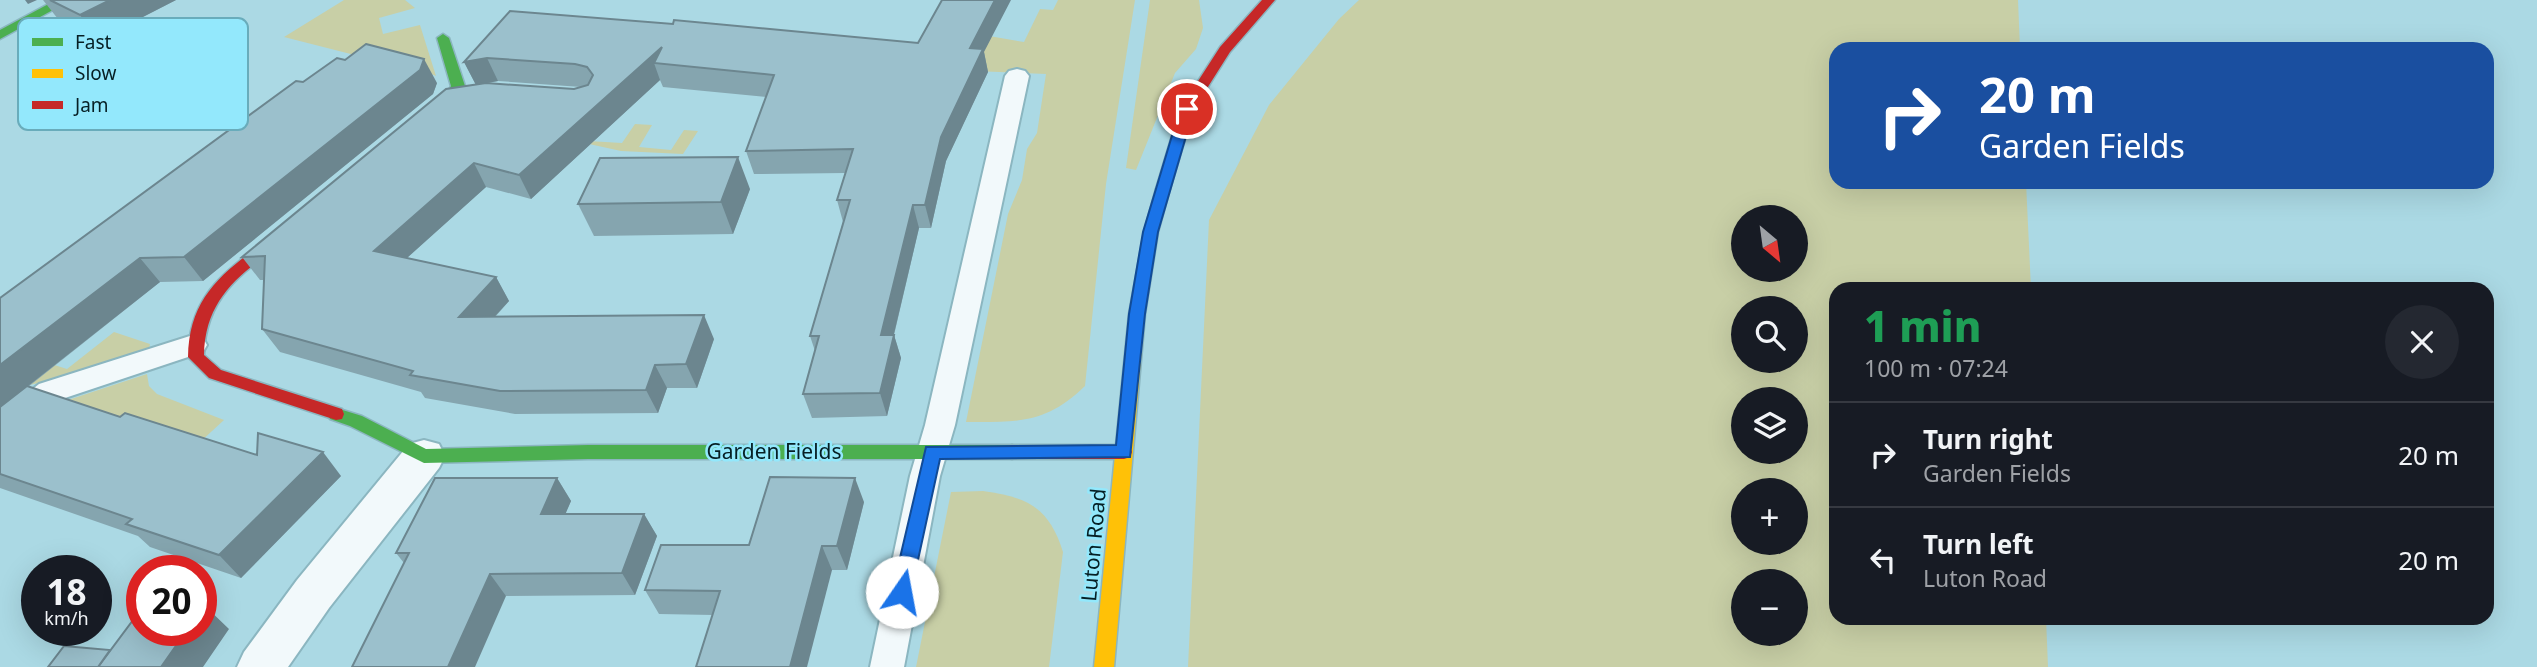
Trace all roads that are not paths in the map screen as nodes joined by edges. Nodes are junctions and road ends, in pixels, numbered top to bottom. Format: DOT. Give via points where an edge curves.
graph roads {
  1 [pos="65,0"];
  2 [pos="1268,0"];
  3 [pos="32,18"];
  4 [pos="18,25"];
  5 [pos="0,35"];
  6 [pos="443,38"];
  7 [pos="1017,76"];
  8 [pos="488,95"];
  9 [pos="451,101"];
  10 [pos="408,136"];
  11 [pos="306,218"];
  12 [pos="193,345"];
  13 [pos="0,431"];
  14 [pos="932,452"];
  15 [pos="1124,452"];
  16 [pos="425,456"];
  17 [pos="261,667"];
  18 [pos="887,667"];
  19 [pos="1104,667"];
  1 -- 3 [label="street"];
  2 -- 15 [label="street, Luton Road" via="1225,50 1187,109 1151,232 1137,314"];
  4 -- 5 [label="street"];
  6 -- 9 [label="street" via="459,82"];
  7 -- 14 [label="lane"];
  8 -- 9 [label="street"];
  9 -- 10 [label="street"];
  11 -- 12 [label="street" via="213,296 197,320"];
  12 -- 13 [label="lane" via="49,392"];
  12 -- 16 [label="street, Garden Fields" via="196,357 215,374 356,421"];
  14 -- 15 [label="street, Garden Fields"];
  14 -- 16 [label="street, Garden Fields"];
  14 -- 18 [label="lane"];
  15 -- 19 [label="street, Luton Road"];
  16 -- 17 [label="street" via="313,594"];
}
